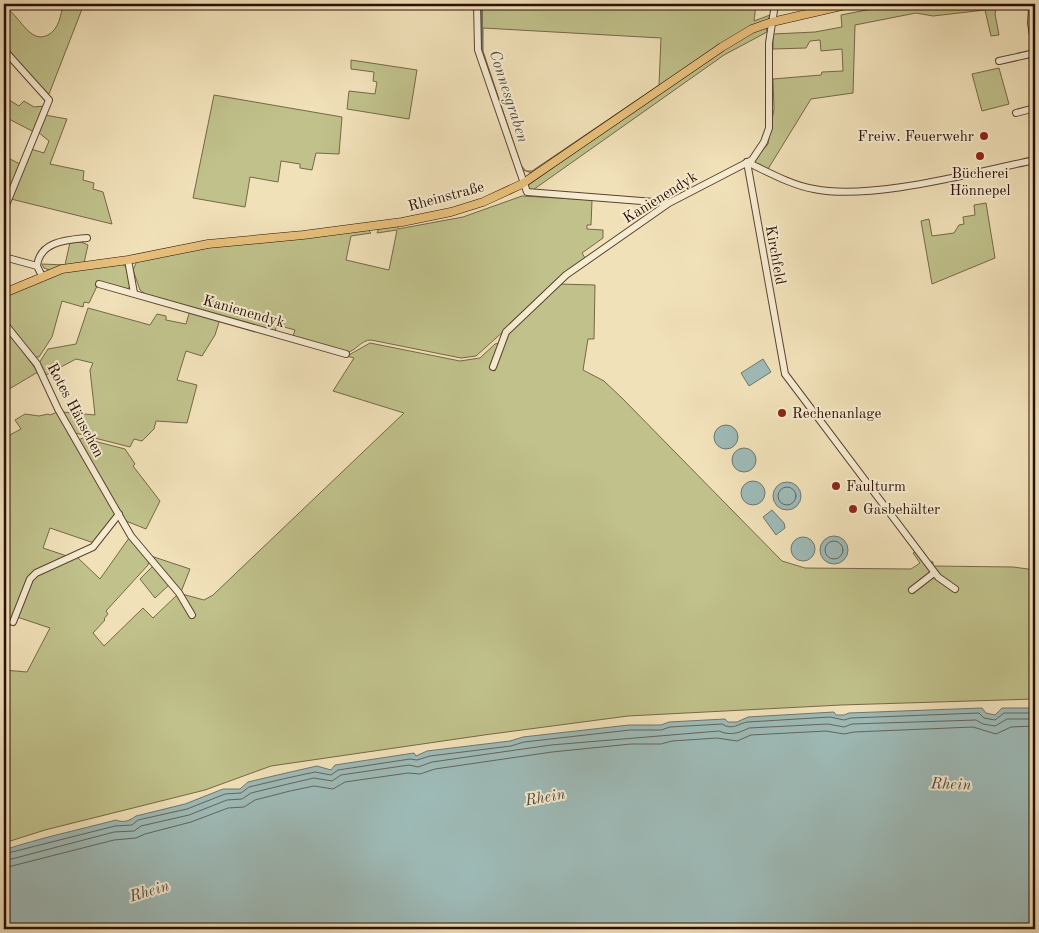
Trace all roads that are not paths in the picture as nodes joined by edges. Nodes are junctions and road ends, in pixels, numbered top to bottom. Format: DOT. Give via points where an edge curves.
graph roads {
  1 [pos="477,4"];
  2 [pos="775,4"];
  3 [pos="850,4"];
  4 [pos="1032,9"];
  5 [pos="772,22"];
  6 [pos="1035,49"];
  7 [pos="4,50"];
  8 [pos="1035,53"];
  9 [pos="999,61"];
  10 [pos="1035,108"];
  11 [pos="1016,113"];
  12 [pos="1035,160"];
  13 [pos="747,162"];
  14 [pos="522,184"];
  15 [pos="669,203"];
  16 [pos="4,210"];
  17 [pos="87,238"];
  18 [pos="4,257"];
  19 [pos="128,260"];
  20 [pos="37,266"];
  21 [pos="42,276"];
  22 [pos="99,284"];
  23 [pos="4,293"];
  24 [pos="134,293"];
  25 [pos="4,323"];
  26 [pos="346,354"];
  27 [pos="493,367"];
  28 [pos="119,514"];
  29 [pos="934,573"];
  30 [pos="955,589"];
  31 [pos="912,590"];
  32 [pos="192,615"];
  33 [pos="13,622"];
  1 -- 14 [label="street" via="478,50"];
  2 -- 5 [label="street, Kanienendyk"];
  3 -- 5 [label="main road, Rheinstraße"];
  4 -- 6 [label="street"];
  5 -- 13 [label="street, Kanienendyk" via="769,128 764,142 752,160"];
  5 -- 14 [label="main road, Rheinstraße" via="722,47"];
  7 -- 16 [label="street" via="49,100"];
  8 -- 9 [label="street"];
  10 -- 11 [label="street"];
  12 -- 13 [label="street" via="913,184 836,192 796,184"];
  13 -- 15 [label="street, Kanienendyk"];
  13 -- 29 [label="street, Kirchfeld" via="785,374"];
  14 -- 15 [label="street" via="531,193"];
  14 -- 19 [label="main road, Rheinstraße" via="483,202 410,221 208,244"];
  15 -- 27 [label="street, Kanienendyk" via="580,265 530,308 506,332"];
  17 -- 20 [label="street" via="65,240 43,250 38,256"];
  18 -- 20 [label="street"];
  19 -- 21 [label="main road, Rheinstraße" via="62,269"];
  19 -- 24 [label="street"];
  20 -- 21 [label="street"];
  21 -- 23 [label="main road, Rheinstraße"];
  22 -- 24 [label="street, Kanienendyk"];
  24 -- 26 [label="street, Kanienendyk"];
  25 -- 28 [label="street, Rotes Häuschen" via="37,364 58,409"];
  28 -- 32 [label="street, Rotes Häuschen" via="131,536 179,594"];
  28 -- 33 [label="street" via="93,547 36,573 30,579"];
  29 -- 30 [label="street, Kirchfeld"];
  29 -- 31 [label="street"];
}
